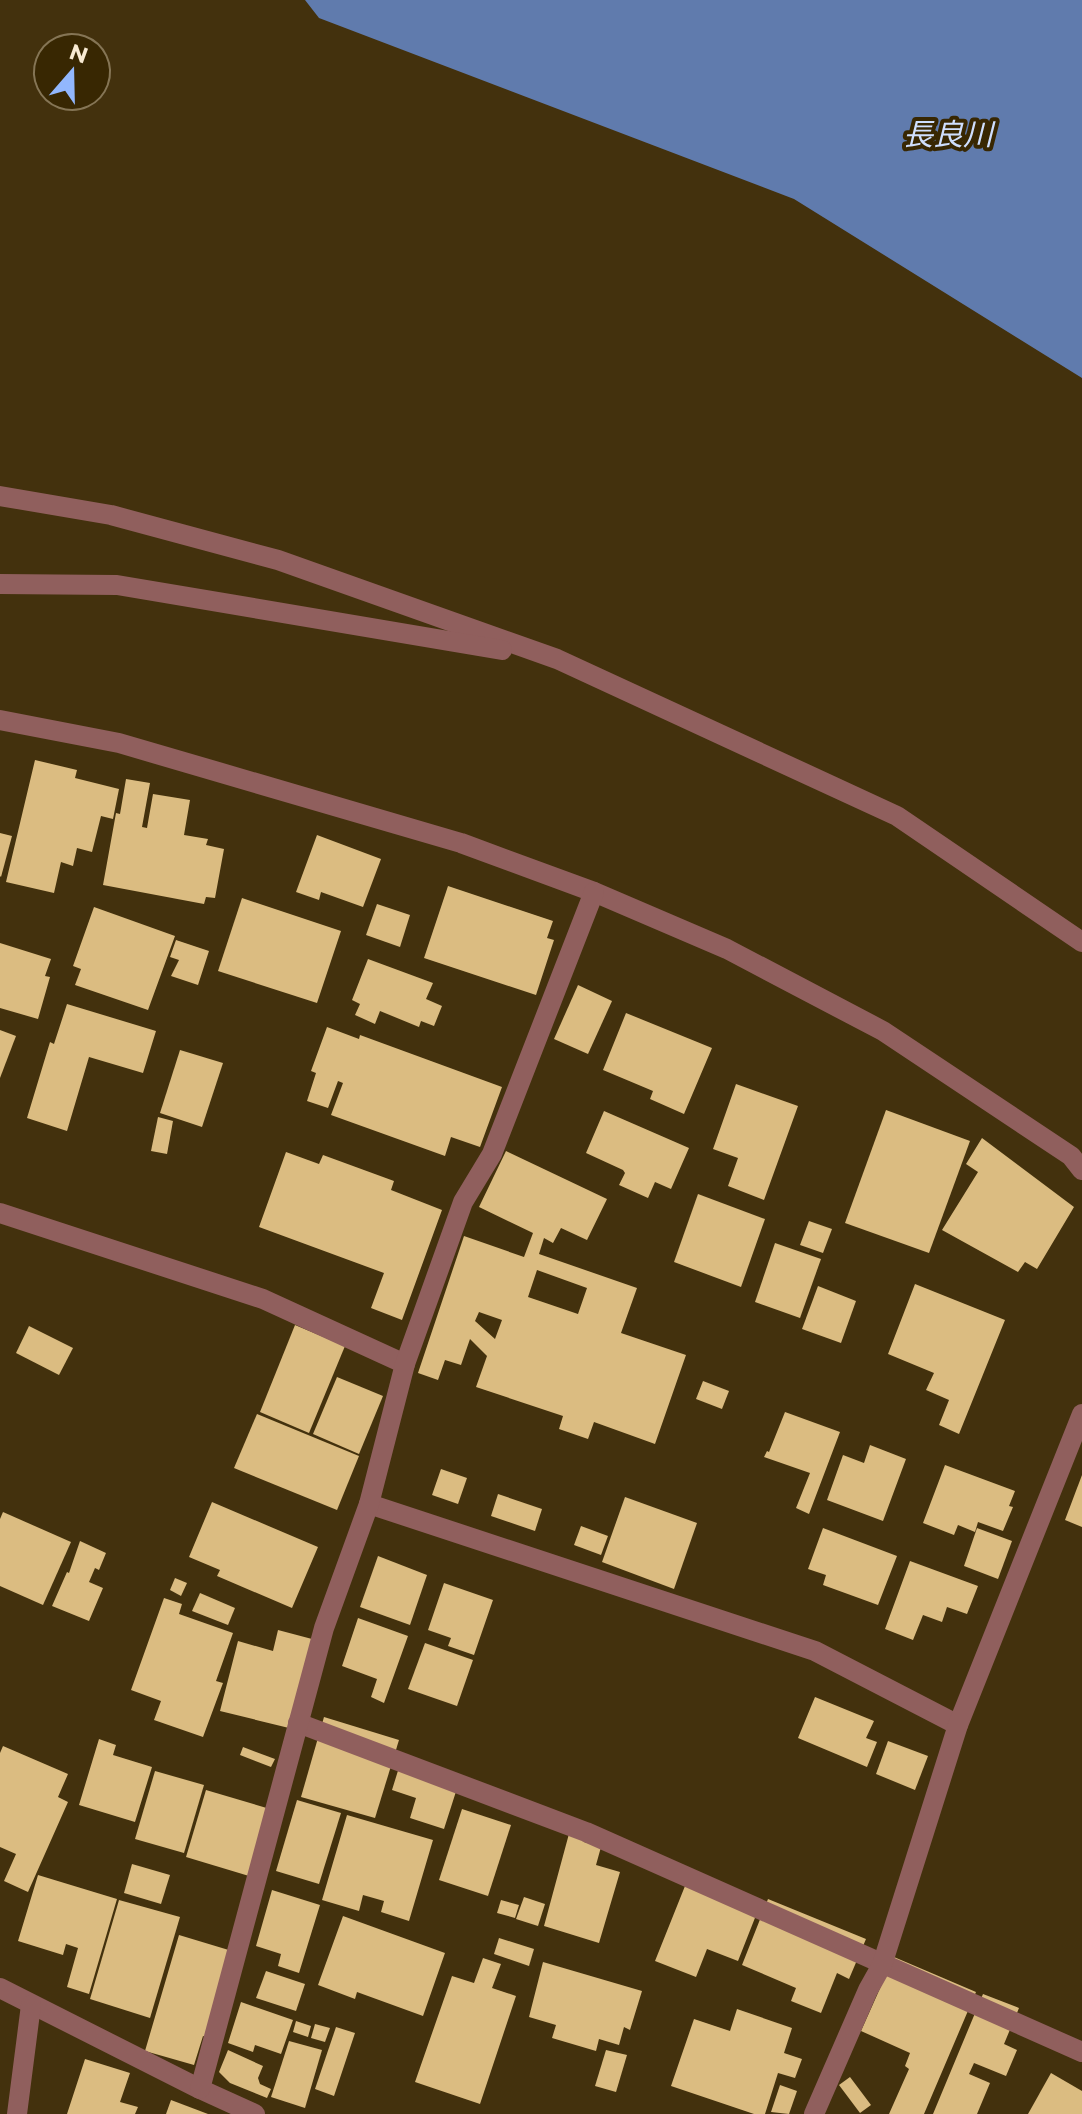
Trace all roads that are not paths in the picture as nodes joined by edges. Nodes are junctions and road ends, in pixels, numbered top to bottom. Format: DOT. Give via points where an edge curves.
graph roads {
  1 [pos="0,496"];
  2 [pos="0,584"];
  3 [pos="557,659"];
  4 [pos="0,720"];
  5 [pos="594,892"];
  6 [pos="1082,942"];
  7 [pos="1082,1170"];
  8 [pos="0,1213"];
  9 [pos="405,1364"];
  10 [pos="1082,1414"];
  11 [pos="369,1504"];
  12 [pos="298,1723"];
  13 [pos="958,1725"];
  14 [pos="882,1965"];
  15 [pos="0,1988"];
  16 [pos="31,2005"];
  17 [pos="1082,2052"];
  18 [pos="200,2089"];
  19 [pos="17,2114"];
  20 [pos="255,2114"];
  21 [pos="814,2114"];
  1 -- 3 [label="street" via="111,515 278,560"];
  2 -- 3 [label="street" via="117,585"];
  3 -- 6 [label="street" via="897,816"];
  4 -- 5 [label="street" via="134,747 461,843"];
  5 -- 7 [label="street" via="727,949 883,1031 1071,1156"];
  5 -- 9 [label="street" via="492,1154 463,1202"];
  8 -- 9 [label="street" via="263,1299"];
  9 -- 11 [label="street"];
  10 -- 13 [label="street"];
  11 -- 12 [label="street" via="324,1628"];
  11 -- 13 [label="street" via="815,1651"];
  12 -- 14 [label="street" via="586,1832"];
  12 -- 18 [label="street"];
  13 -- 14 [label="street"];
  14 -- 17 [label="street"];
  14 -- 21 [label="street"];
  15 -- 16 [label="street"];
  16 -- 18 [label="street"];
  16 -- 19 [label="street"];
  18 -- 20 [label="street"];
}
